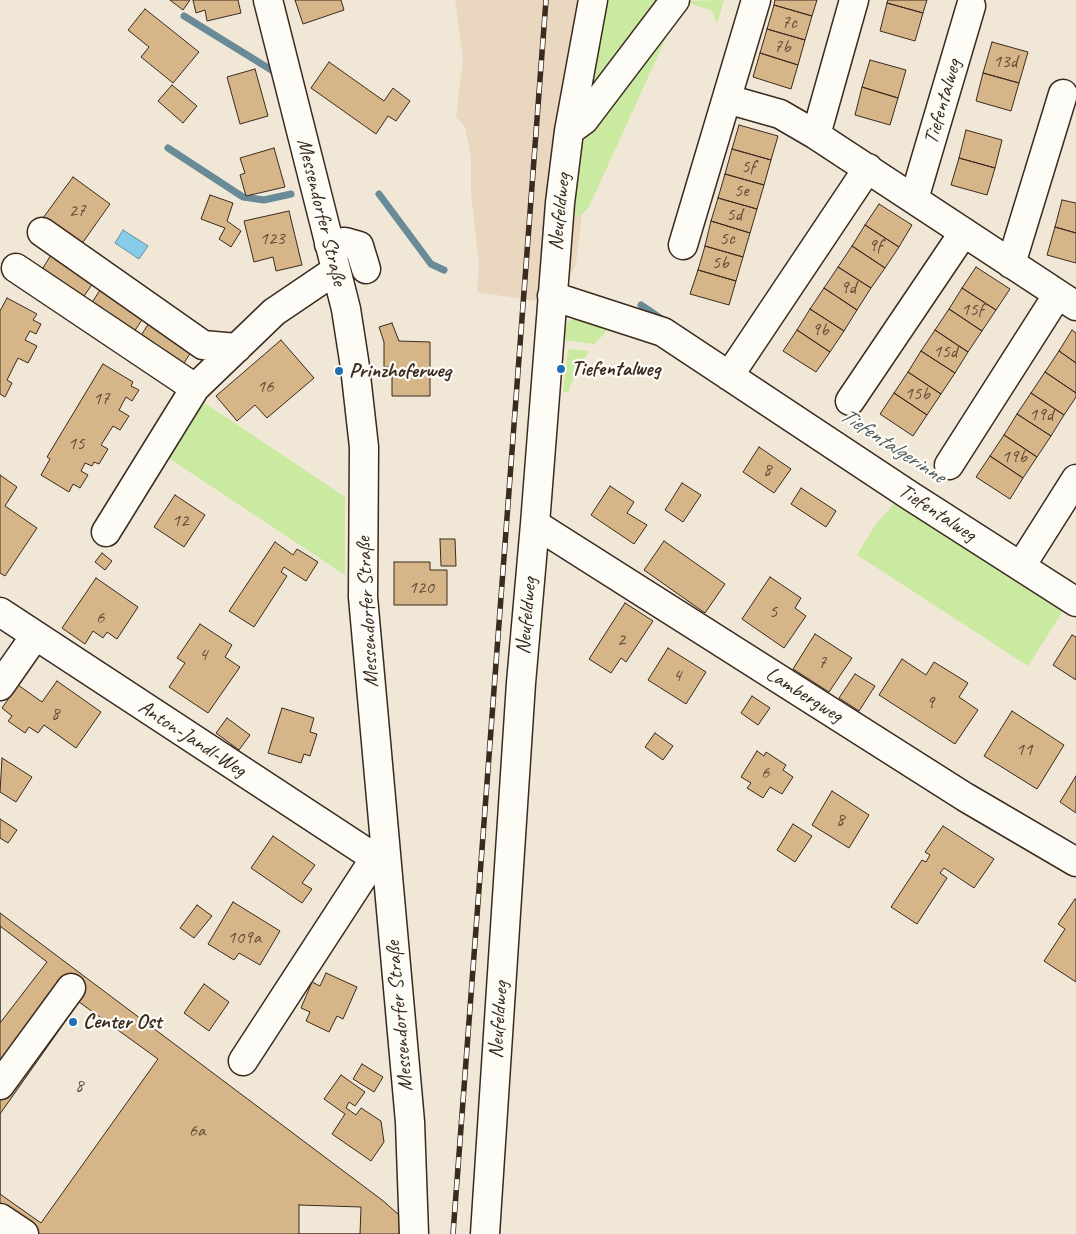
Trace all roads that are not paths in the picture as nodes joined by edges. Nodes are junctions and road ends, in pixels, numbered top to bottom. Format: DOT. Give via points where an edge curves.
graph roads {
  1 [pos="268,0"];
  2 [pos="593,0"];
  3 [pos="675,0"];
  4 [pos="756,0"];
  5 [pos="854,0"];
  6 [pos="971,6"];
  7 [pos="1063,94"];
  8 [pos="727,99"];
  9 [pos="569,131"];
  10 [pos="816,135"];
  11 [pos="868,168"];
  12 [pos="914,199"];
  13 [pos="42,232"];
  14 [pos="964,232"];
  15 [pos="329,244"];
  16 [pos="683,245"];
  17 [pos="1010,264"];
  18 [pos="16,268"];
  19 [pos="366,269"];
  20 [pos="336,270"];
  21 [pos="552,296"];
  22 [pos="1067,300"];
  23 [pos="237,348"];
  24 [pos="729,376"];
  25 [pos="195,388"];
  26 [pos="850,400"];
  27 [pos="949,465"];
  28 [pos="1076,479"];
  29 [pos="535,524"];
  30 [pos="106,532"];
  31 [pos="1020,566"];
  32 [pos="1076,602"];
  33 [pos="0,612"];
  34 [pos="35,636"];
  35 [pos="0,686"];
  36 [pos="380,858"];
  37 [pos="1076,862"];
  38 [pos="71,988"];
  39 [pos="244,1061"];
  40 [pos="0,1085"];
  41 [pos="0,1218"];
  42 [pos="24,1234"];
  43 [pos="414,1234"];
  44 [pos="485,1234"];
  1 -- 15 [label="street, Messendorfer Straße"];
  2 -- 9 [label="street, Neufeldweg"];
  3 -- 9 [label="street" via="584,120"];
  4 -- 8 [label="street"];
  5 -- 10 [label="street"];
  6 -- 12 [label="street, Tiefentalweg"];
  7 -- 17 [label="street"];
  8 -- 10 [label="street" via="780,114"];
  8 -- 16 [label="street"];
  9 -- 21 [label="street, Neufeldweg"];
  10 -- 11 [label="street"];
  11 -- 12 [label="street"];
  11 -- 24 [label="street"];
  12 -- 14 [label="street"];
  13 -- 23 [label="street" via="203,345"];
  14 -- 17 [label="street"];
  14 -- 26 [label="street"];
  15 -- 19 [label="street" via="345,242 359,246"];
  15 -- 20 [label="street, Messendorfer Straße"];
  17 -- 22 [label="street"];
  18 -- 25 [label="street"];
  20 -- 23 [label="street" via="274,312"];
  20 -- 36 [label="street, Messendorfer Straße" via="346,309 364,447 364,597"];
  21 -- 24 [label="street, Tiefentalweg" via="663,332"];
  21 -- 29 [label="street, Neufeldweg"];
  22 -- 27 [label="street"];
  23 -- 25 [label="street"];
  24 -- 31 [label="street, Tiefentalweg"];
  25 -- 30 [label="street"];
  28 -- 31 [label="street"];
  29 -- 37 [label="street, Lambergweg" via="965,797"];
  29 -- 44 [label="street, Neufeldweg" via="521,683"];
  31 -- 32 [label="street, Tiefentalweg"];
  33 -- 34 [label="street, Anton-Jandl-Weg"];
  34 -- 35 [label="street"];
  34 -- 36 [label="street, Anton-Jandl-Weg"];
  36 -- 39 [label="street"];
  36 -- 43 [label="street, Messendorfer Straße" via="410,1122"];
  38 -- 40 [label="street"];
  41 -- 42 [label="street"];
}
